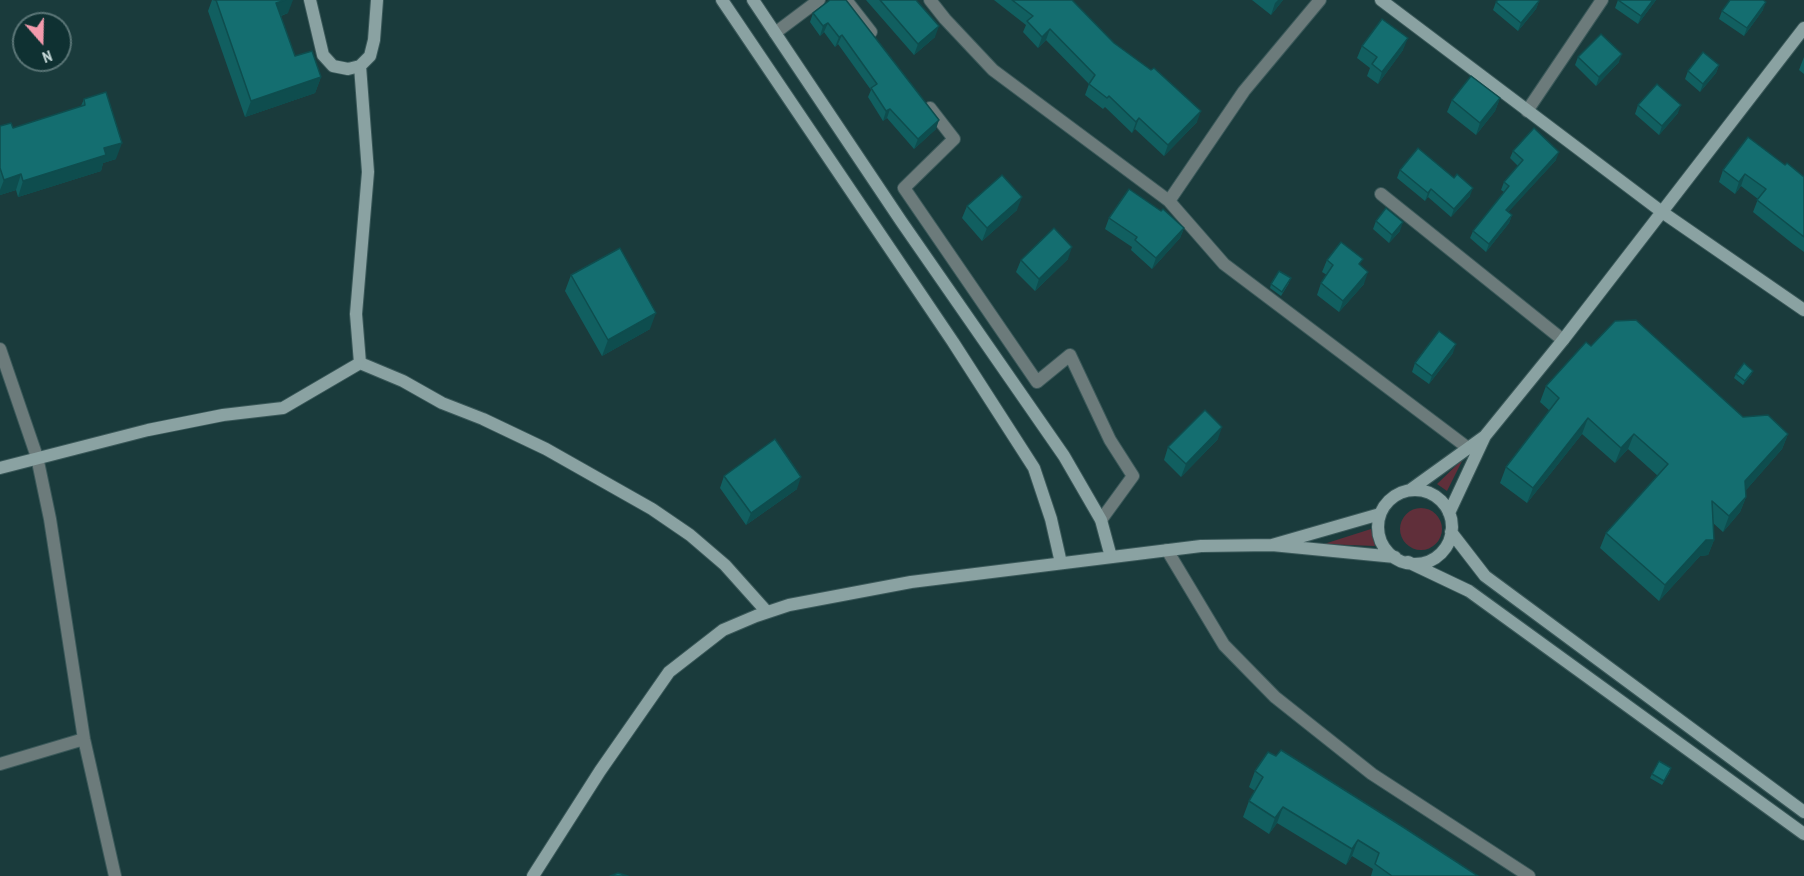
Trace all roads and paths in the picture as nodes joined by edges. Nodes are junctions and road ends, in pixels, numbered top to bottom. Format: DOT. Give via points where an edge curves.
graph roads {
  1 [pos="310,0"];
  2 [pos="377,0"];
  3 [pos="723,0"];
  4 [pos="753,0"];
  5 [pos="819,0"];
  6 [pos="846,0"];
  7 [pos="930,0"];
  8 [pos="1320,0"];
  9 [pos="1382,0"];
  10 [pos="1602,0"];
  11 [pos="1804,28"];
  12 [pos="775,33"];
  13 [pos="882,46"];
  14 [pos="360,66"];
  15 [pos="925,102"];
  16 [pos="1527,111"];
  17 [pos="1381,194"];
  18 [pos="1169,201"];
  19 [pos="1662,212"];
  20 [pos="1804,310"];
  21 [pos="1563,340"];
  22 [pos="0,349"];
  23 [pos="360,363"];
  24 [pos="1485,436"];
  25 [pos="1468,448"];
  26 [pos="37,457"];
  27 [pos="0,468"];
  28 [pos="1409,490"];
  29 [pos="1449,513"];
  30 [pos="1380,514"];
  31 [pos="1101,520"];
  32 [pos="1451,532"];
  33 [pos="1272,545"];
  34 [pos="1167,550"];
  35 [pos="1111,557"];
  36 [pos="1395,557"];
  37 [pos="1408,562"];
  38 [pos="1061,563"];
  39 [pos="767,612"];
  40 [pos="84,739"];
  41 [pos="0,764"];
  42 [pos="1804,812"];
  43 [pos="1804,834"];
  44 [pos="115,876"];
  45 [pos="533,876"];
  46 [pos="1529,876"];
  1 -- 14 [label="main road" via="323,55 333,66"];
  2 -- 14 [label="main road" via="370,56"];
  3 -- 38 [label="main road" via="1034,468"];
  4 -- 12 [label="main road"];
  5 -- 12 [label="street"];
  6 -- 13 [label="street"];
  7 -- 18 [label="street" via="993,70"];
  8 -- 18 [label="street" via="1244,91"];
  9 -- 16 [label="main road"];
  10 -- 16 [label="street"];
  11 -- 19 [label="main road"];
  12 -- 31 [label="main road" via="1064,456"];
  14 -- 23 [label="main road" via="368,172 356,314"];
  15 -- 31 [label="street" via="954,140 904,188 1037,382 1070,355 1110,440 1133,476"];
  16 -- 19 [label="main road"];
  17 -- 21 [label="street"];
  18 -- 25 [label="street" via="1224,264"];
  19 -- 20 [label="main road"];
  19 -- 21 [label="main road"];
  21 -- 24 [label="main road"];
  22 -- 26 [label="street"];
  23 -- 26 [label="main road" via="283,408 223,415"];
  23 -- 39 [label="main road" via="546,449 652,509 725,565"];
  24 -- 25 [label="main road"];
  24 -- 29 [label="main road"];
  25 -- 28 [label="main road"];
  26 -- 27 [label="main road"];
  26 -- 40 [label="street"];
  28 -- 29 [label="main road" via="1433,494"];
  28 -- 30 [label="main road" via="1388,502"];
  29 -- 32 [label="main road"];
  30 -- 33 [label="main road"];
  30 -- 36 [label="main road" via="1379,536"];
  31 -- 35 [label="main road"];
  32 -- 37 [label="main road" via="1437,557 1426,562"];
  32 -- 42 [label="main road" via="1485,576"];
  33 -- 34 [label="main road"];
  33 -- 36 [label="main road"];
  34 -- 35 [label="main road"];
  34 -- 46 [label="street" via="1224,645 1275,697 1372,774"];
  35 -- 38 [label="main road"];
  36 -- 37 [label="main road"];
  37 -- 43 [label="main road" via="1469,591"];
  38 -- 39 [label="main road" via="911,582"];
  39 -- 45 [label="main road" via="723,630 669,672"];
  40 -- 41 [label="street"];
  40 -- 44 [label="street"];
}
